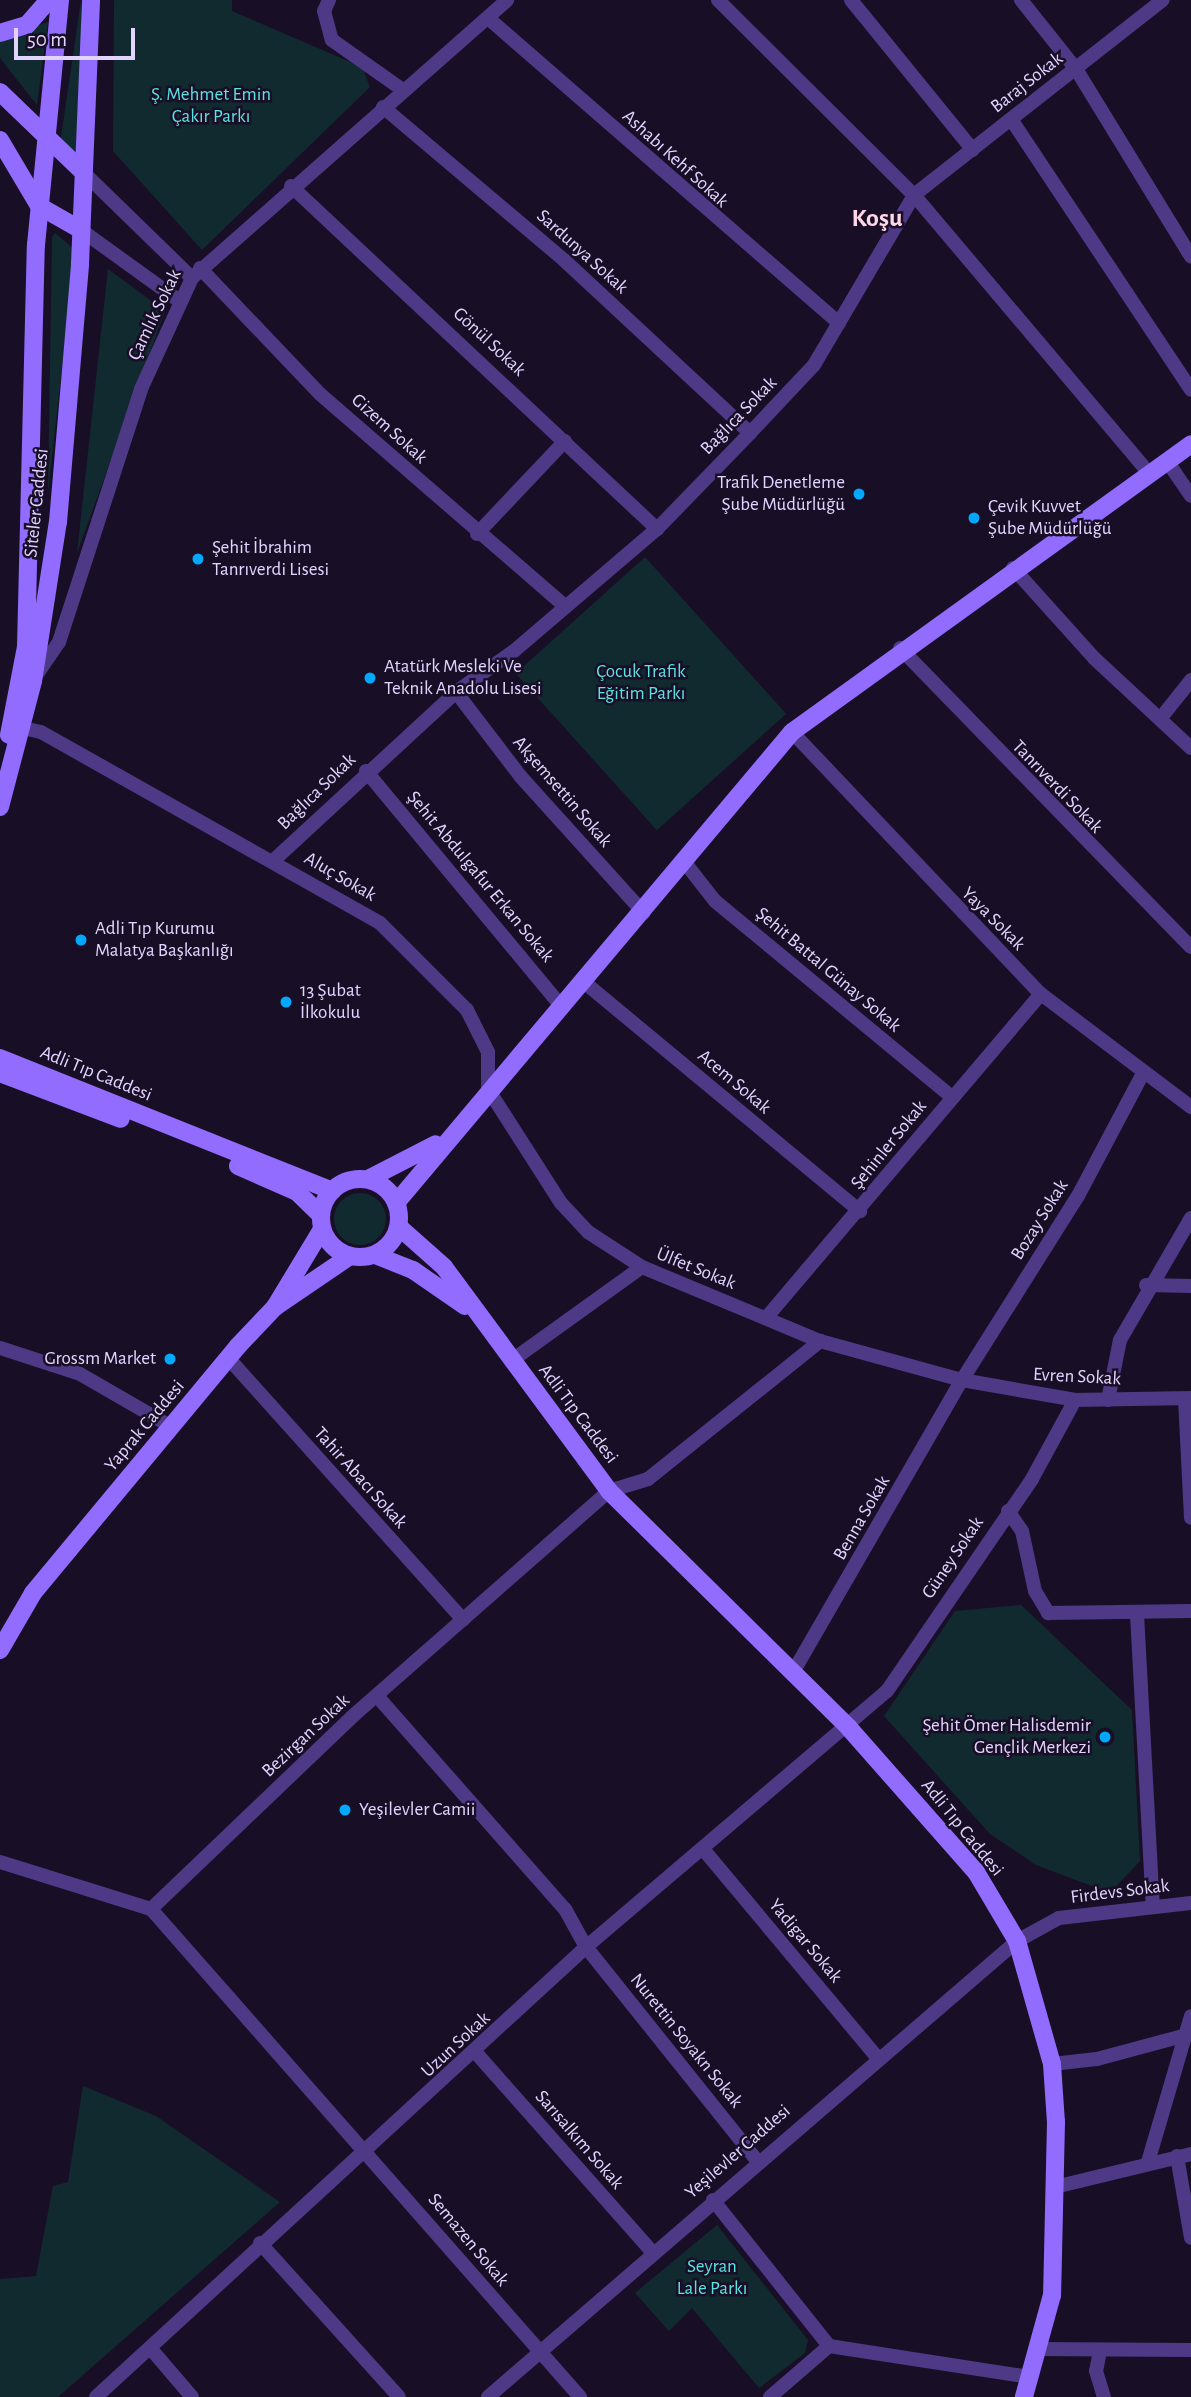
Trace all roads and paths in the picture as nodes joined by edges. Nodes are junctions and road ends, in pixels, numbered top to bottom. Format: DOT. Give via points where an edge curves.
graph roads {
  1 [pos="49,0"];
  2 [pos="60,0"];
  3 [pos="91,0"];
  4 [pos="329,0"];
  5 [pos="507,0"];
  6 [pos="718,0"];
  7 [pos="851,0"];
  8 [pos="1021,0"];
  9 [pos="1163,0"];
  10 [pos="488,18"];
  11 [pos="0,33"];
  12 [pos="1076,69"];
  13 [pos="403,90"];
  14 [pos="0,92"];
  15 [pos="383,107"];
  16 [pos="1012,119"];
  17 [pos="0,140"];
  18 [pos="44,140"];
  19 [pos="973,150"];
  20 [pos="82,171"];
  21 [pos="291,187"];
  22 [pos="914,195"];
  23 [pos="39,206"];
  24 [pos="80,230"];
  25 [pos="1191,257"];
  26 [pos="196,273"];
  27 [pos="181,302"];
  28 [pos="839,323"];
  29 [pos="1191,390"];
  30 [pos="750,433"];
  31 [pos="565,441"];
  32 [pos="1191,444"];
  33 [pos="1167,461"];
  34 [pos="1147,471"];
  35 [pos="1191,496"];
  36 [pos="657,529"];
  37 [pos="477,534"];
  38 [pos="1013,568"];
  39 [pos="565,606"];
  40 [pos="900,648"];
  41 [pos="1191,680"];
  42 [pos="33,681"];
  43 [pos="456,692"];
  44 [pos="1160,719"];
  45 [pos="23,728"];
  46 [pos="792,732"];
  47 [pos="1191,748"];
  48 [pos="0,770"];
  49 [pos="366,771"];
  50 [pos="0,807"];
  51 [pos="273,861"];
  52 [pos="686,864"];
  53 [pos="644,913"];
  54 [pos="1191,947"];
  55 [pos="584,982"];
  56 [pos="1041,994"];
  57 [pos="563,1008"];
  58 [pos="0,1058"];
  59 [pos="0,1073"];
  60 [pos="1142,1075"];
  61 [pos="488,1089"];
  62 [pos="952,1097"];
  63 [pos="1191,1107"];
  64 [pos="443,1140"];
  65 [pos="368,1179"];
  66 [pos="332,1191"];
  67 [pos="397,1203"];
  68 [pos="860,1211"];
  69 [pos="1191,1218"];
  70 [pos="322,1222"];
  71 [pos="399,1227"];
  72 [pos="375,1255"];
  73 [pos="350,1256"];
  74 [pos="642,1267"];
  75 [pos="1146,1285"];
  76 [pos="1191,1286"];
  77 [pos="275,1307"];
  78 [pos="471,1310"];
  79 [pos="766,1318"];
  80 [pos="820,1341"];
  81 [pos="0,1348"];
  82 [pos="230,1360"];
  83 [pos="512,1361"];
  84 [pos="962,1380"];
  85 [pos="1188,1398"];
  86 [pos="1075,1400"];
  87 [pos="1108,1400"];
  88 [pos="170,1426"];
  89 [pos="609,1491"];
  90 [pos="1008,1511"];
  91 [pos="1191,1518"];
  92 [pos="1191,1611"];
  93 [pos="1137,1614"];
  94 [pos="463,1620"];
  95 [pos="4,1625"];
  96 [pos="0,1650"];
  97 [pos="792,1674"];
  98 [pos="377,1696"];
  99 [pos="849,1728"];
  100 [pos="702,1849"];
  101 [pos="0,1862"];
  102 [pos="1191,1903"];
  103 [pos="1153,1907"];
  104 [pos="151,1909"];
  105 [pos="1017,1941"];
  106 [pos="586,1947"];
  107 [pos="1191,2017"];
  108 [pos="1188,2034"];
  109 [pos="477,2054"];
  110 [pos="878,2058"];
  111 [pos="1052,2064"];
  112 [pos="368,2152"];
  113 [pos="1184,2155"];
  114 [pos="756,2159"];
  115 [pos="1147,2162"];
  116 [pos="1055,2187"];
  117 [pos="713,2200"];
  118 [pos="1191,2238"];
  119 [pos="260,2243"];
  120 [pos="652,2252"];
  121 [pos="829,2346"];
  122 [pos="151,2349"];
  123 [pos="1037,2350"];
  124 [pos="1191,2350"];
  125 [pos="1100,2351"];
  126 [pos="539,2354"];
  127 [pos="1029,2377"];
  128 [pos="96,2397"];
  129 [pos="192,2397"];
  130 [pos="399,2397"];
  131 [pos="488,2397"];
  132 [pos="580,2397"];
  133 [pos="770,2397"];
  134 [pos="1024,2397"];
  135 [pos="1104,2397"];
  1 -- 11 [label="street" via="27,25"];
  2 -- 18 [label="street, Siteler Caddesi"];
  3 -- 20 [label="street, Siteler Caddesi"];
  4 -- 13 [label="street" via="324,11 332,40"];
  5 -- 10 [label="street, Çamlık Sokak"];
  6 -- 22 [label="street"];
  7 -- 19 [label="street"];
  8 -- 12 [label="street"];
  9 -- 12 [label="street, Baraj Sokak"];
  10 -- 13 [label="street, Çamlık Sokak"];
  10 -- 28 [label="street, Ashabı Kehf Sokak"];
  12 -- 16 [label="street, Baraj Sokak"];
  12 -- 25 [label="street"];
  13 -- 15 [label="street, Çamlık Sokak"];
  14 -- 18 [label="street"];
  15 -- 21 [label="street, Çamlık Sokak"];
  15 -- 30 [label="street, Sardunya Sokak" via="564,260"];
  16 -- 19 [label="street, Baraj Sokak"];
  16 -- 29 [label="street"];
  17 -- 23 [label="street"];
  18 -- 20 [label="street"];
  18 -- 23 [label="street, Siteler Caddesi"];
  19 -- 22 [label="street, Baraj Sokak"];
  20 -- 24 [label="street, Siteler Caddesi"];
  20 -- 26 [label="street, Gizem Sokak"];
  21 -- 26 [label="street, Çamlık Sokak"];
  21 -- 31 [label="street, Gönül Sokak"];
  22 -- 28 [label="street, Bağlıca Sokak"];
  22 -- 34 [label="street"];
  23 -- 24 [label="street"];
  23 -- 48 [label="street, Siteler Caddesi" via="26,648"];
  24 -- 27 [label="street"];
  24 -- 42 [label="street, Siteler Caddesi" via="58,522"];
  26 -- 27 [label="street, Çamlık Sokak"];
  26 -- 37 [label="street, Gizem Sokak" via="320,394"];
  27 -- 42 [label="street, Çamlık Sokak" via="141,389 59,642"];
  28 -- 30 [label="street, Bağlıca Sokak" via="814,365"];
  30 -- 36 [label="street, Bağlıca Sokak"];
  31 -- 36 [label="street, Gönül Sokak"];
  31 -- 37 [label="street"];
  32 -- 33 [label="street"];
  33 -- 34 [label="street"];
  33 -- 35 [label="street"];
  34 -- 38 [label="street"];
  36 -- 39 [label="street, Bağlıca Sokak"];
  37 -- 39 [label="street, Gizem Sokak"];
  38 -- 40 [label="street"];
  38 -- 44 [label="street"];
  39 -- 43 [label="street, Bağlıca Sokak"];
  40 -- 46 [label="street"];
  40 -- 54 [label="street, Tanrıverdi Sokak"];
  41 -- 44 [label="street"];
  42 -- 45 [label="street, Siteler Caddesi"];
  43 -- 49 [label="street, Bağlıca Sokak"];
  43 -- 53 [label="street, Akşemsettin Sokak" via="521,777"];
  44 -- 47 [label="street"];
  45 -- 50 [label="street, Siteler Caddesi"];
  45 -- 51 [label="street, Aluç Sokak" via="41,732"];
  46 -- 52 [label="street"];
  46 -- 56 [label="street, Yaya Sokak"];
  49 -- 51 [label="street, Bağlıca Sokak"];
  49 -- 57 [label="street, Şehit Abdulgafur Erkan Sokak"];
  51 -- 61 [label="street, Aluç Sokak" via="380,923 424,962 478,1031 488,1052"];
  52 -- 53 [label="street"];
  52 -- 62 [label="street, Şehit Battal Günay Sokak" via="715,901"];
  53 -- 55 [label="street"];
  55 -- 57 [label="street"];
  55 -- 68 [label="street, Acem Sokak"];
  56 -- 60 [label="street, Yaya Sokak"];
  56 -- 62 [label="street, Şehinler Sokak"];
  57 -- 61 [label="street"];
  58 -- 66 [label="street, Adli Tıp Caddesi"];
  59 -- 70 [label="street, Adli Tıp Caddesi" via="297,1192"];
  60 -- 63 [label="street, Yaya Sokak"];
  60 -- 84 [label="street, Bozay Sokak" via="1078,1196"];
  61 -- 64 [label="street"];
  61 -- 74 [label="street, Ülfet Sokak" via="561,1203 588,1232"];
  62 -- 68 [label="street, Şehinler Sokak"];
  64 -- 65 [label="street"];
  64 -- 67 [label="street"];
  65 -- 66 [label="street"];
  65 -- 67 [label="street"];
  66 -- 70 [label="street"];
  67 -- 71 [label="street"];
  68 -- 79 [label="street, Şehinler Sokak"];
  69 -- 75 [label="street"];
  70 -- 73 [label="street, Adli Tıp Caddesi"];
  70 -- 77 [label="street"];
  71 -- 72 [label="street"];
  71 -- 78 [label="street, Adli Tıp Caddesi" via="444,1266"];
  72 -- 73 [label="street, Adli Tıp Caddesi"];
  72 -- 78 [label="street, Adli Tıp Caddesi" via="413,1270"];
  73 -- 77 [label="street, Yaprak Caddesi"];
  74 -- 79 [label="street, Ülfet Sokak"];
  74 -- 83 [label="street"];
  75 -- 76 [label="street"];
  75 -- 87 [label="street" via="1120,1340"];
  77 -- 82 [label="street, Yaprak Caddesi"];
  78 -- 83 [label="street, Adli Tıp Caddesi"];
  79 -- 80 [label="street, Ülfet Sokak"];
  80 -- 84 [label="street, Ülfet Sokak"];
  80 -- 89 [label="street" via="648,1479"];
  81 -- 88 [label="street" via="80,1374"];
  82 -- 88 [label="street, Yaprak Caddesi"];
  82 -- 94 [label="street, Tahir Abacı Sokak"];
  83 -- 89 [label="street, Adli Tıp Caddesi"];
  84 -- 86 [label="street, Evren Sokak"];
  84 -- 97 [label="street, Benna Sokak"];
  85 -- 87 [label="street, Evren Sokak"];
  85 -- 91 [label="street"];
  86 -- 87 [label="street, Evren Sokak"];
  86 -- 90 [label="street, Güney Sokak"];
  88 -- 95 [label="street, Yaprak Caddesi"];
  89 -- 94 [label="street, Bezirgan Sokak"];
  89 -- 97 [label="street, Adli Tıp Caddesi"];
  90 -- 93 [label="street" via="1022,1531 1035,1591 1048,1613"];
  90 -- 99 [label="street, Güney Sokak" via="887,1691"];
  92 -- 93 [label="street"];
  93 -- 103 [label="street"];
  94 -- 98 [label="street, Bezirgan Sokak"];
  95 -- 96 [label="street, Yaprak Caddesi"];
  97 -- 99 [label="street, Adli Tıp Caddesi"];
  98 -- 104 [label="street, Bezirgan Sokak"];
  98 -- 106 [label="street, Nurettin Soyakn Sokak" via="565,1909"];
  99 -- 100 [label="street, Uzun Sokak"];
  99 -- 105 [label="street, Adli Tıp Caddesi" via="976,1872"];
  100 -- 106 [label="street, Uzun Sokak"];
  100 -- 110 [label="street, Yadigar Sokak"];
  101 -- 104 [label="street"];
  102 -- 103 [label="street, Firdevs Sokak"];
  103 -- 105 [label="street, Firdevs Sokak" via="1059,1918"];
  104 -- 112 [label="street, Semazen Sokak"];
  105 -- 110 [label="street, Yeşilevler Caddesi"];
  105 -- 111 [label="street, Adli Tıp Caddesi"];
  106 -- 109 [label="street, Uzun Sokak"];
  106 -- 114 [label="street, Nurettin Soyakn Sokak"];
  107 -- 108 [label="street"];
  108 -- 111 [label="street" via="1097,2059"];
  108 -- 115 [label="street"];
  109 -- 112 [label="street, Uzun Sokak"];
  109 -- 120 [label="street, Sarısalkım Sokak"];
  110 -- 114 [label="street, Yeşilevler Caddesi"];
  111 -- 116 [label="street, Adli Tıp Caddesi"];
  112 -- 119 [label="street, Uzun Sokak"];
  112 -- 126 [label="street, Semazen Sokak"];
  113 -- 115 [label="street"];
  113 -- 118 [label="street"];
  114 -- 117 [label="street, Yeşilevler Caddesi"];
  115 -- 116 [label="street"];
  116 -- 123 [label="street, Adli Tıp Caddesi" via="1052,2295"];
  117 -- 120 [label="street, Yeşilevler Caddesi"];
  117 -- 121 [label="street"];
  119 -- 122 [label="street, Uzun Sokak"];
  119 -- 130 [label="street"];
  120 -- 126 [label="street, Yeşilevler Caddesi"];
  121 -- 127 [label="street"];
  121 -- 133 [label="street"];
  122 -- 128 [label="street, Uzun Sokak"];
  122 -- 129 [label="street"];
  123 -- 125 [label="street"];
  123 -- 127 [label="street, Adli Tıp Caddesi"];
  124 -- 125 [label="street"];
  125 -- 135 [label="street" via="1097,2371"];
  126 -- 131 [label="street, Yeşilevler Caddesi"];
  126 -- 132 [label="street, Semazen Sokak"];
  127 -- 134 [label="street, Adli Tıp Caddesi"];
}
